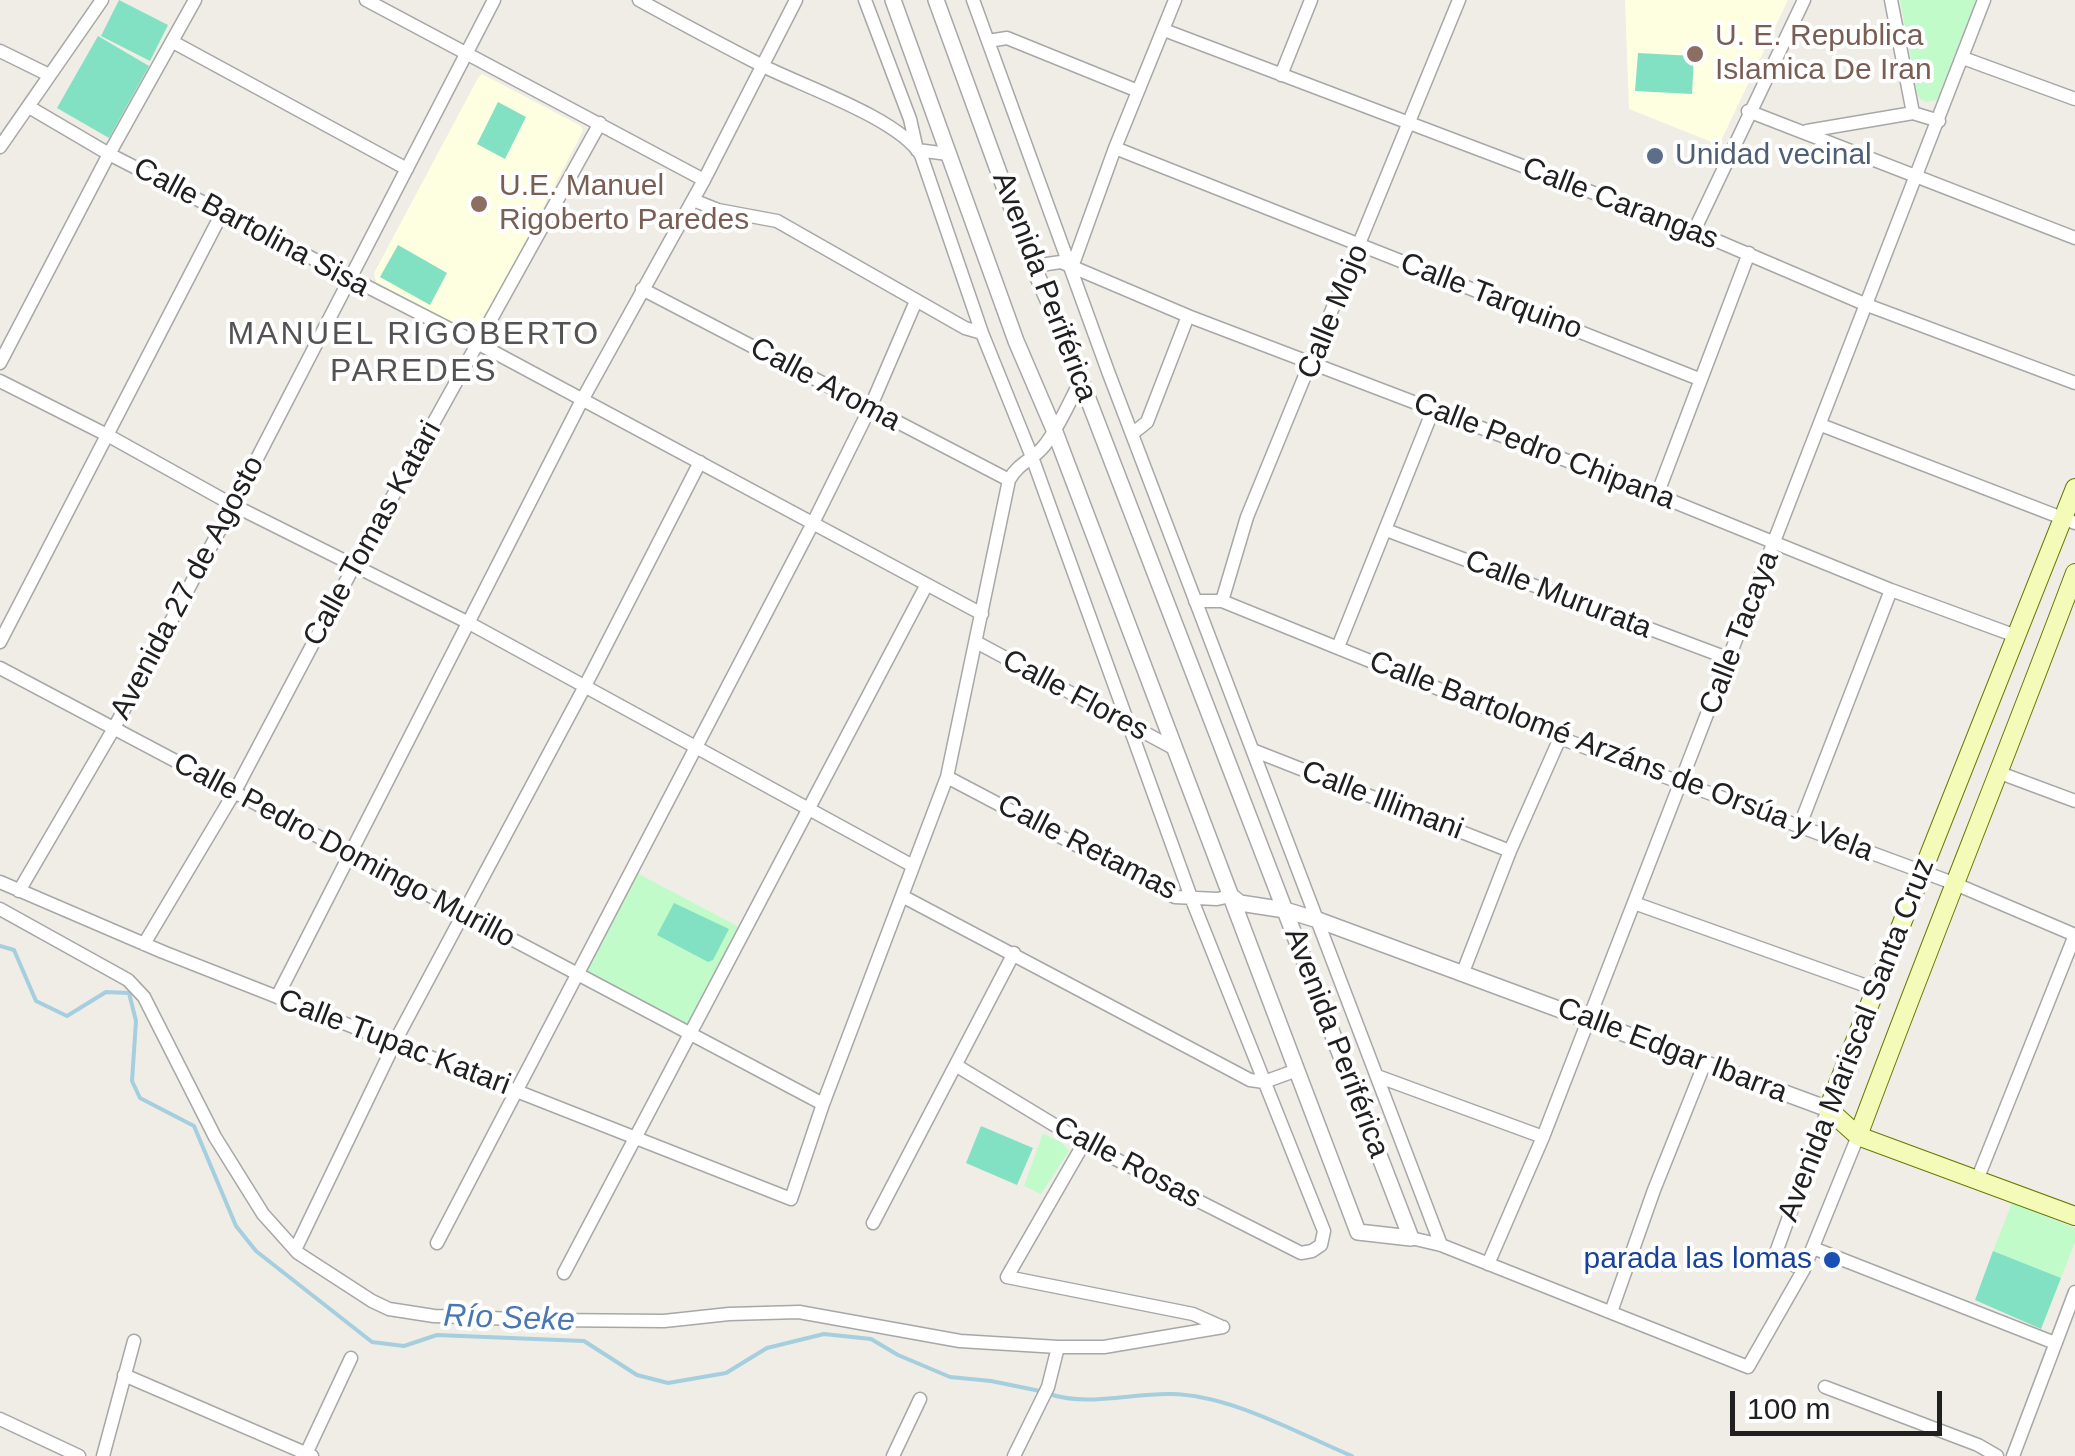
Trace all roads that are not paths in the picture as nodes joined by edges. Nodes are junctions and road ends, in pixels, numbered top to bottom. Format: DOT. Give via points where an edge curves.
graph roads {
  1 [pos="102,0"];
  2 [pos="195,0"];
  3 [pos="366,0"];
  4 [pos="494,0"];
  5 [pos="638,0"];
  6 [pos="796,0"];
  7 [pos="865,0"];
  8 [pos="893,0"];
  9 [pos="936,0"];
  10 [pos="972,0"];
  11 [pos="1175,0"];
  12 [pos="1311,0"];
  13 [pos="1460,0"];
  14 [pos="1804,0"];
  15 [pos="1891,0"];
  16 [pos="1984,0"];
  17 [pos="1164,30"];
  18 [pos="988,41"];
  19 [pos="173,42"];
  20 [pos="0,50"];
  21 [pos="468,52"];
  22 [pos="1963,58"];
  23 [pos="762,66"];
  24 [pos="1281,74"];
  25 [pos="49,75"];
  26 [pos="1138,91"];
  27 [pos="2075,98"];
  28 [pos="29,108"];
  29 [pos="1748,111"];
  30 [pos="1913,113"];
  31 [pos="1939,121"];
  32 [pos="600,123"];
  33 [pos="1411,124"];
  34 [pos="1803,131"];
  35 [pos="0,147"];
  36 [pos="1115,148"];
  37 [pos="917,150"];
  38 [pos="110,154"];
  39 [pos="948,154"];
  40 [pos="407,170"];
  41 [pos="1916,177"];
  42 [pos="704,180"];
  43 [pos="693,200"];
  44 [pos="222,212"];
  45 [pos="1694,231"];
  46 [pos="2075,238"];
  47 [pos="1361,246"];
  48 [pos="1749,253"];
  49 [pos="1032,266"];
  50 [pos="1072,268"];
  51 [pos="348,279"];
  52 [pos="642,289"];
  53 [pos="916,301"];
  54 [pos="1867,305"];
  55 [pos="1188,316"];
  56 [pos="982,333"];
  57 [pos="477,344"];
  58 [pos="0,363"];
  59 [pos="1312,364"];
  60 [pos="1699,379"];
  61 [pos="1080,380"];
  62 [pos="0,382"];
  63 [pos="2075,383"];
  64 [pos="581,402"];
  65 [pos="870,408"];
  66 [pos="1433,410"];
  67 [pos="1821,426"];
  68 [pos="1055,432"];
  69 [pos="1132,434"];
  70 [pos="109,436"];
  71 [pos="1032,458"];
  72 [pos="700,462"];
  73 [pos="1009,480"];
  74 [pos="2075,488"];
  75 [pos="1657,495"];
  76 [pos="233,505"];
  77 [pos="2069,521"];
  78 [pos="812,525"];
  79 [pos="1386,530"];
  80 [pos="1775,543"];
  81 [pos="354,566"];
  82 [pos="2075,574"];
  83 [pos="926,586"];
  84 [pos="1891,590"];
  85 [pos="1195,601"];
  86 [pos="1222,601"];
  87 [pos="982,614"];
  88 [pos="469,623"];
  89 [pos="2016,636"];
  90 [pos="0,642"];
  91 [pos="976,642"];
  92 [pos="1338,648"];
  93 [pos="1730,659"];
  94 [pos="0,668"];
  95 [pos="584,688"];
  96 [pos="1129,725"];
  97 [pos="113,730"];
  98 [pos="1560,738"];
  99 [pos="695,749"];
  100 [pos="1175,749"];
  101 [pos="1255,752"];
  102 [pos="2000,773"];
  103 [pos="947,776"];
  104 [pos="1681,782"];
  105 [pos="234,793"];
  106 [pos="2075,801"];
  107 [pos="809,810"];
  108 [pos="1800,825"];
  109 [pos="1510,851"];
  110 [pos="350,852"];
  111 [pos="913,866"];
  112 [pos="1920,872"];
  113 [pos="0,882"];
  114 [pos="1953,883"];
  115 [pos="19,891"];
  116 [pos="902,896"];
  117 [pos="1231,896"];
  118 [pos="1192,900"];
  119 [pos="1634,903"];
  120 [pos="0,909"];
  121 [pos="1285,910"];
  122 [pos="462,914"];
  123 [pos="1318,920"];
  124 [pos="2075,935"];
  125 [pos="144,944"];
  126 [pos="1014,954"];
  127 [pos="1463,972"];
  128 [pos="578,973"];
  129 [pos="1875,989"];
  130 [pos="277,997"];
  131 [pos="1588,1020"];
  132 [pos="688,1035"];
  133 [pos="394,1043"];
  134 [pos="1704,1065"];
  135 [pos="957,1066"];
  136 [pos="1296,1070"];
  137 [pos="1377,1076"];
  138 [pos="1264,1082"];
  139 [pos="516,1091"];
  140 [pos="823,1104"];
  141 [pos="1828,1109"];
  142 [pos="1858,1136"];
  143 [pos="634,1137"];
  144 [pos="1543,1137"];
  145 [pos="1084,1143"];
  146 [pos="1977,1180"];
  147 [pos="2075,1216"];
  148 [pos="873,1222"];
  149 [pos="1411,1238"];
  150 [pos="436,1243"];
  151 [pos="1440,1245"];
  152 [pos="1813,1248"];
  153 [pos="295,1250"];
  154 [pos="1488,1264"];
  155 [pos="1804,1270"];
  156 [pos="564,1273"];
  157 [pos="2075,1292"];
  158 [pos="1611,1312"];
  159 [pos="134,1341"];
  160 [pos="2055,1343"];
  161 [pos="1058,1347"];
  162 [pos="351,1358"];
  163 [pos="124,1375"];
  164 [pos="1825,1387"];
  165 [pos="920,1398"];
  166 [pos="0,1419"];
  167 [pos="308,1455"];
  168 [pos="79,1456"];
  169 [pos="102,1456"];
  170 [pos="893,1456"];
  171 [pos="1014,1456"];
  172 [pos="1997,1456"];
  173 [pos="2013,1456"];
  1 -- 25 [label="street"];
  2 -- 19 [label="street"];
  3 -- 21 [label="street"];
  4 -- 21 [label="street, Avenida 27 de Agosto"];
  5 -- 23 [label="street"];
  6 -- 23 [label="street"];
  7 -- 37 [label="street"];
  8 -- 39 [label="street, Avenida Periférica"];
  9 -- 49 [label="street, Avenida Periférica"];
  10 -- 18 [label="street"];
  11 -- 17 [label="street"];
  12 -- 24 [label="street"];
  13 -- 33 [label="street, Calle Mojo"];
  14 -- 29 [label="street"];
  15 -- 30 [label="street"];
  16 -- 22 [label="street, Calle Tacaya"];
  17 -- 24 [label="street, Calle Carangas"];
  17 -- 26 [label="street"];
  18 -- 26 [label="street" via="1008,38"];
  18 -- 50 [label="street"];
  19 -- 38 [label="street"];
  19 -- 40 [label="street"];
  20 -- 25 [label="street"];
  21 -- 32 [label="street"];
  21 -- 40 [label="street, Avenida 27 de Agosto"];
  22 -- 27 [label="street"];
  22 -- 31 [label="street, Calle Tacaya"];
  23 -- 37 [label="street" via="894,128"];
  23 -- 42 [label="street"];
  24 -- 33 [label="street, Calle Carangas"];
  25 -- 28 [label="street"];
  26 -- 36 [label="street"];
  28 -- 35 [label="street"];
  28 -- 38 [label="street, Calle Bartolina Sisa"];
  29 -- 34 [label="street"];
  29 -- 45 [label="street"];
  30 -- 31 [label="street"];
  30 -- 34 [label="street"];
  31 -- 41 [label="street, Calle Tacaya"];
  32 -- 42 [label="street"];
  32 -- 57 [label="street, Calle Tomas Katari"];
  33 -- 45 [label="street, Calle Carangas"];
  33 -- 47 [label="street, Calle Mojo"];
  34 -- 41 [label="street"];
  36 -- 47 [label="street, Calle Tarquino"];
  36 -- 50 [label="street"];
  37 -- 39 [label="street"];
  37 -- 56 [label="street"];
  38 -- 44 [label="street, Calle Bartolina Sisa"];
  38 -- 58 [label="street"];
  39 -- 68 [label="street, Avenida Periférica"];
  40 -- 51 [label="street, Avenida 27 de Agosto"];
  41 -- 46 [label="street"];
  41 -- 54 [label="street, Calle Tacaya"];
  42 -- 43 [label="street"];
  43 -- 52 [label="street"];
  43 -- 53 [label="street" via="776,220"];
  44 -- 51 [label="street, Calle Bartolina Sisa"];
  44 -- 70 [label="street"];
  45 -- 48 [label="street, Calle Carangas"];
  47 -- 59 [label="street, Calle Mojo"];
  47 -- 60 [label="street, Calle Tarquino"];
  48 -- 54 [label="street, Calle Carangas"];
  48 -- 60 [label="street"];
  49 -- 50 [label="street, Calle Pedro Chipana" via="1061,262"];
  49 -- 61 [label="street, Avenida Periférica"];
  50 -- 55 [label="street, Calle Pedro Chipana"];
  50 -- 69 [label="street"];
  51 -- 57 [label="street, Calle Bartolina Sisa"];
  51 -- 76 [label="street, Avenida 27 de Agosto"];
  52 -- 64 [label="street"];
  52 -- 65 [label="street, Calle Aroma"];
  53 -- 56 [label="street"];
  53 -- 65 [label="street"];
  54 -- 63 [label="street, Calle Carangas"];
  54 -- 67 [label="street, Calle Tacaya"];
  55 -- 59 [label="street, Calle Pedro Chipana"];
  55 -- 69 [label="street" via="1146,422"];
  56 -- 71 [label="street"];
  57 -- 64 [label="street, Calle Bartolina Sisa"];
  57 -- 81 [label="street, Calle Tomas Katari"];
  59 -- 66 [label="street, Calle Pedro Chipana"];
  59 -- 86 [label="street, Calle Mojo" via="1248,516"];
  60 -- 75 [label="street"];
  61 -- 68 [label="street"];
  61 -- 121 [label="street, Avenida Periférica"];
  62 -- 70 [label="street"];
  64 -- 72 [label="street, Calle Bartolina Sisa"];
  64 -- 88 [label="street"];
  65 -- 73 [label="street, Calle Aroma"];
  65 -- 78 [label="street"];
  66 -- 75 [label="street, Calle Pedro Chipana"];
  66 -- 79 [label="street"];
  67 -- 77 [label="street"];
  67 -- 80 [label="street, Calle Tacaya"];
  68 -- 71 [label="street"];
  68 -- 100 [label="street, Avenida Periférica"];
  69 -- 85 [label="street"];
  70 -- 76 [label="street"];
  70 -- 90 [label="street"];
  71 -- 73 [label="street"];
  71 -- 96 [label="street"];
  72 -- 78 [label="street, Calle Bartolina Sisa"];
  72 -- 95 [label="street"];
  73 -- 87 [label="street"];
  74 -- 77 [label="main road, Avenida Mariscal Santa Cruz"];
  75 -- 80 [label="street, Calle Pedro Chipana"];
  76 -- 81 [label="street"];
  76 -- 97 [label="street, Avenida 27 de Agosto"];
  77 -- 89 [label="main road, Avenida Mariscal Santa Cruz"];
  78 -- 83 [label="street, Calle Bartolina Sisa"];
  78 -- 99 [label="street"];
  79 -- 92 [label="street"];
  79 -- 93 [label="street, Calle Mururata"];
  80 -- 84 [label="street, Calle Pedro Chipana"];
  80 -- 93 [label="street, Calle Tacaya"];
  81 -- 88 [label="street"];
  81 -- 105 [label="street, Calle Tomas Katari"];
  82 -- 102 [label="main road, Avenida Mariscal Santa Cruz"];
  83 -- 87 [label="street, Calle Bartolina Sisa"];
  83 -- 107 [label="street"];
  84 -- 89 [label="street, Calle Pedro Chipana"];
  84 -- 108 [label="street"];
  85 -- 86 [label="street"];
  85 -- 101 [label="street"];
  86 -- 92 [label="street, Calle Bartolomé Arzáns de Orsúa y Vela"];
  87 -- 91 [label="street"];
  88 -- 95 [label="street"];
  88 -- 110 [label="street"];
  89 -- 112 [label="main road, Avenida Mariscal Santa Cruz"];
  91 -- 96 [label="street, Calle Flores"];
  91 -- 103 [label="street"];
  92 -- 98 [label="street, Calle Bartolomé Arzáns de Orsúa y Vela"];
  93 -- 104 [label="street, Calle Tacaya"];
  94 -- 97 [label="street, Calle Pedro Domingo Murillo"];
  95 -- 99 [label="street"];
  95 -- 122 [label="street"];
  96 -- 100 [label="street, Calle Flores"];
  96 -- 118 [label="street"];
  97 -- 105 [label="street, Calle Pedro Domingo Murillo"];
  97 -- 115 [label="street, Avenida 27 de Agosto"];
  98 -- 104 [label="street, Calle Bartolomé Arzáns de Orsúa y Vela"];
  98 -- 109 [label="street"];
  99 -- 107 [label="street"];
  99 -- 128 [label="street"];
  100 -- 117 [label="street, Avenida Periférica"];
  101 -- 109 [label="street, Calle Illimani"];
  101 -- 123 [label="street"];
  102 -- 106 [label="street"];
  102 -- 114 [label="main road, Avenida Mariscal Santa Cruz"];
  103 -- 111 [label="street"];
  103 -- 118 [label="street, Calle Retamas" via="1157,889"];
  104 -- 108 [label="street, Calle Bartolomé Arzáns de Orsúa y Vela"];
  104 -- 119 [label="street, Calle Tacaya"];
  105 -- 110 [label="street, Calle Pedro Domingo Murillo"];
  105 -- 125 [label="street, Calle Tomas Katari"];
  107 -- 111 [label="street"];
  107 -- 132 [label="street"];
  108 -- 112 [label="street, Calle Bartolomé Arzáns de Orsúa y Vela"];
  109 -- 127 [label="street"];
  110 -- 122 [label="street, Calle Pedro Domingo Murillo"];
  110 -- 130 [label="street"];
  111 -- 116 [label="street"];
  112 -- 114 [label="street, Calle Bartolomé Arzáns de Orsúa y Vela"];
  112 -- 129 [label="main road, Avenida Mariscal Santa Cruz"];
  113 -- 115 [label="street, Calle Tupac Katari"];
  114 -- 124 [label="street, Calle Bartolomé Arzáns de Orsúa y Vela"];
  114 -- 142 [label="main road, Avenida Mariscal Santa Cruz"];
  115 -- 125 [label="street, Calle Tupac Katari"];
  116 -- 126 [label="street"];
  116 -- 140 [label="street"];
  117 -- 118 [label="street, Calle Retamas"];
  117 -- 121 [label="street, Calle Edgar Ibarra"];
  117 -- 136 [label="street, Avenida Periférica"];
  118 -- 138 [label="street"];
  119 -- 129 [label="street"];
  119 -- 131 [label="street, Calle Tacaya"];
  120 -- 153 [label="street" via="128,980 144,997 215,1137 263,1214"];
  121 -- 123 [label="street, Calle Edgar Ibarra"];
  121 -- 149 [label="street, Avenida Periférica"];
  122 -- 128 [label="street, Calle Pedro Domingo Murillo"];
  122 -- 133 [label="street"];
  123 -- 127 [label="street, Calle Edgar Ibarra"];
  123 -- 137 [label="street"];
  124 -- 146 [label="street"];
  125 -- 130 [label="street, Calle Tupac Katari"];
  126 -- 135 [label="street"];
  126 -- 138 [label="street" via="1243,1077"];
  127 -- 131 [label="street, Calle Edgar Ibarra"];
  128 -- 132 [label="street, Calle Pedro Domingo Murillo"];
  128 -- 139 [label="street"];
  129 -- 141 [label="main road, Avenida Mariscal Santa Cruz"];
  130 -- 133 [label="street, Calle Tupac Katari"];
  131 -- 134 [label="street, Calle Edgar Ibarra"];
  131 -- 144 [label="street, Calle Tacaya"];
  132 -- 140 [label="street, Calle Pedro Domingo Murillo"];
  132 -- 143 [label="street"];
  133 -- 139 [label="street, Calle Tupac Katari"];
  133 -- 153 [label="street"];
  134 -- 141 [label="street, Calle Edgar Ibarra"];
  134 -- 158 [label="street"];
  135 -- 145 [label="street, Calle Rosas"];
  135 -- 148 [label="street"];
  136 -- 138 [label="street"];
  136 -- 149 [label="street, Avenida Periférica" via="1358,1232"];
  137 -- 144 [label="street"];
  137 -- 151 [label="street"];
  138 -- 145 [label="street, Calle Rosas" via="1324,1231 1322,1245 1312,1252"];
  139 -- 143 [label="street, Calle Tupac Katari"];
  139 -- 150 [label="street"];
  140 -- 143 [label="street, Calle Tupac Katari" via="791,1198"];
  141 -- 142 [label="main road, Calle Edgar Ibarra"];
  141 -- 155 [label="street, Avenida Mariscal Santa Cruz" via="1774,1258"];
  142 -- 146 [label="main road, Calle Edgar Ibarra"];
  142 -- 152 [label="street, Avenida Mariscal Santa Cruz"];
  143 -- 156 [label="street"];
  144 -- 154 [label="street, Calle Tacaya"];
  145 -- 161 [label="street" via="1008,1277 1193,1314 1223,1327 1104,1347"];
  146 -- 147 [label="main road, Calle Edgar Ibarra"];
  149 -- 151 [label="street"];
  151 -- 154 [label="street"];
  152 -- 155 [label="street, Avenida Mariscal Santa Cruz"];
  152 -- 160 [label="street"];
  153 -- 161 [label="street" via="372,1301 434,1316 664,1321 799,1312 960,1341"];
  154 -- 158 [label="street"];
  155 -- 158 [label="street" via="1748,1366"];
  157 -- 160 [label="street"];
  159 -- 163 [label="street"];
  160 -- 173 [label="street"];
  161 -- 171 [label="street" via="1048,1387"];
  162 -- 167 [label="street"];
  163 -- 167 [label="street"];
  163 -- 169 [label="street"];
  164 -- 172 [label="street"];
  165 -- 170 [label="street"];
  166 -- 168 [label="street"];
}
